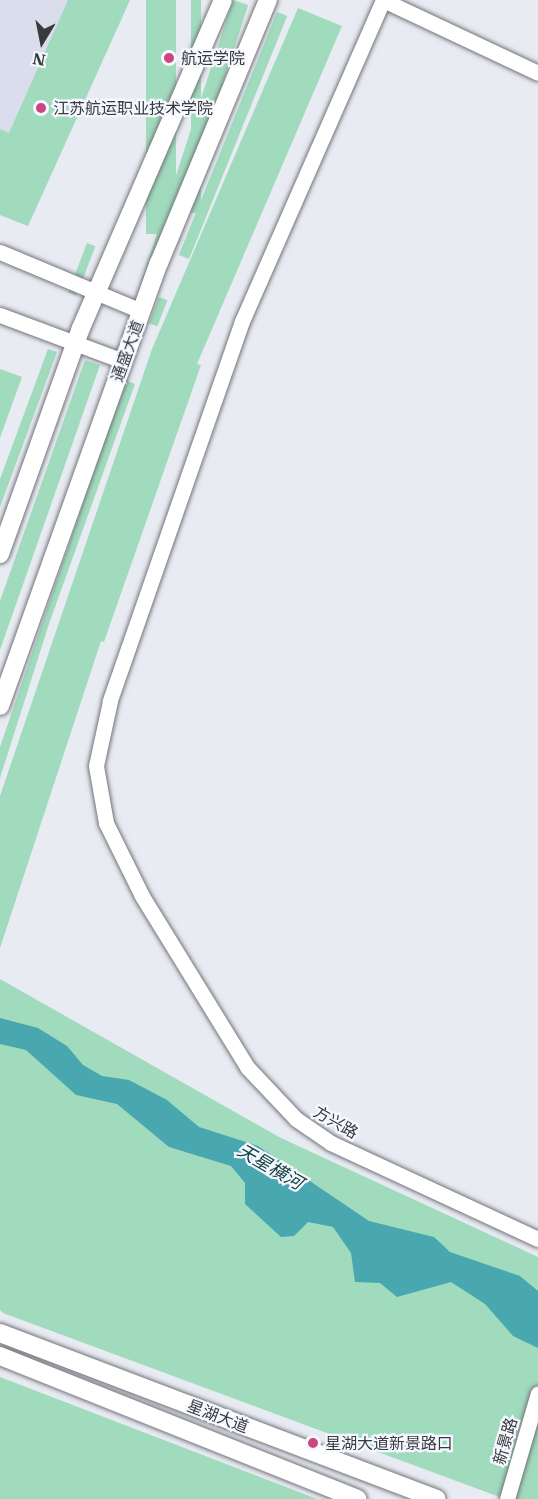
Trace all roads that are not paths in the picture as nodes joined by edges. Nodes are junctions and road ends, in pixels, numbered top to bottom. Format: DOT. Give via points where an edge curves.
graph roads {
  1 [pos="223,0"];
  2 [pos="268,0"];
  3 [pos="383,0"];
  4 [pos="538,73"];
  5 [pos="0,252"];
  6 [pos="97,292"];
  7 [pos="141,310"];
  8 [pos="0,315"];
  9 [pos="75,343"];
  10 [pos="123,361"];
  11 [pos="0,554"];
  12 [pos="0,706"];
  13 [pos="538,1239"];
  14 [pos="0,1333"];
  15 [pos="0,1356"];
  16 [pos="538,1393"];
  17 [pos="357,1499"];
  18 [pos="436,1499"];
  19 [pos="507,1499"];
  1 -- 6 [label="main road"];
  2 -- 7 [label="main road, 通盛大道"];
  3 -- 4 [label="street"];
  3 -- 13 [label="street, 方兴路" via="242,321 110,701 96,766 106,823 142,896 247,1067 296,1119 331,1143"];
  5 -- 6 [label="street"];
  6 -- 7 [label="street"];
  6 -- 9 [label="main road"];
  7 -- 10 [label="main road, 通盛大道"];
  8 -- 9 [label="street"];
  9 -- 10 [label="street"];
  9 -- 11 [label="main road"];
  10 -- 12 [label="main road, 通盛大道"];
  14 -- 18 [label="main road, 星湖大道"];
  15 -- 17 [label="main road, 星湖大道"];
  16 -- 19 [label="street, 新景路"];
}
